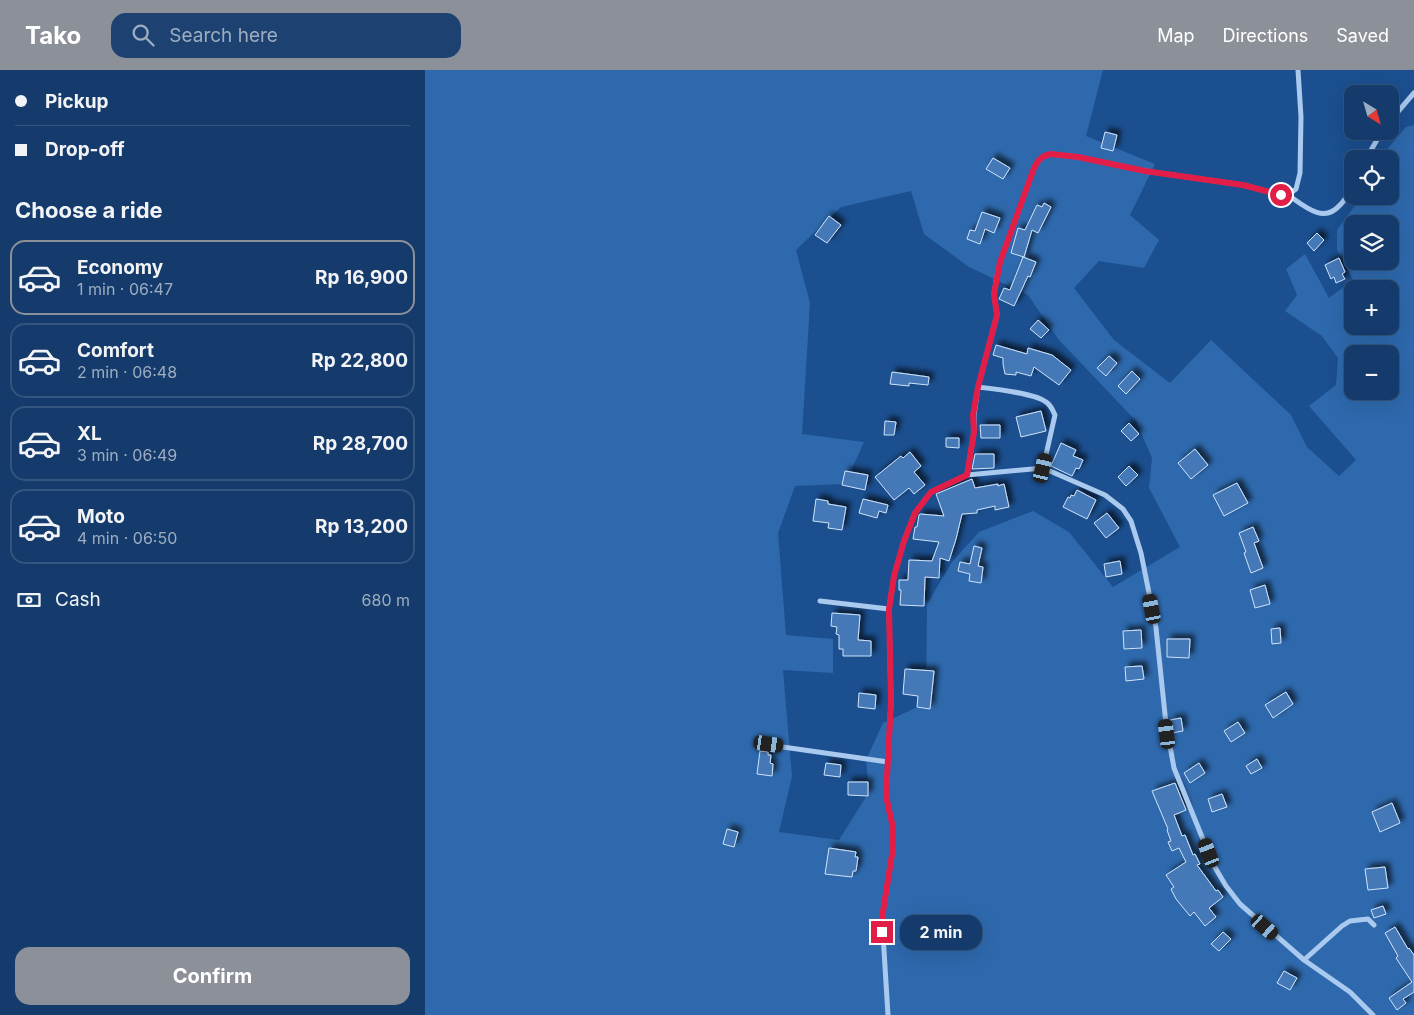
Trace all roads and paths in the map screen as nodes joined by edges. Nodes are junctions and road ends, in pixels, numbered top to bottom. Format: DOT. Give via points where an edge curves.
graph roads {
  1 [pos="1298,70"];
  2 [pos="1414,93"];
  3 [pos="1399,110"];
  4 [pos="1288,195"];
  5 [pos="1344,200"];
  6 [pos="978,387"];
  7 [pos="1043,468"];
  8 [pos="967,475"];
  9 [pos="820,601"];
  10 [pos="889,609"];
  11 [pos="769,744"];
  12 [pos="888,762"];
  13 [pos="1375,925"];
  14 [pos="1304,960"];
  15 [pos="888,1015"];
  16 [pos="1373,1015"];
  1 -- 4 [label="street" via="1300,173 1296,189"];
  2 -- 3 [label="street"];
  4 -- 5 [label="street" via="1320,214 1331,213"];
  4 -- 6 [label="street" via="1236,183 1145,171 1078,157 1044,156 1034,168 1000,262 994,294 997,315"];
  6 -- 7 [label="street" via="1030,396 1044,400 1051,407 1055,415"];
  6 -- 8 [label="street"];
  7 -- 8 [label="street"];
  7 -- 14 [label="street" via="1105,495 1123,509 1131,521 1156,628 1168,744 1174,768 1213,864 1226,886 1240,904"];
  8 -- 10 [label="street" via="931,492 915,513 894,576"];
  9 -- 10 [label="street"];
  10 -- 12 [label="street"];
  11 -- 12 [label="street"];
  12 -- 15 [label="street" via="886,796 893,828 893,848 882,918"];
  13 -- 14 [label="street" via="1368,920 1351,921"];
  14 -- 16 [label="street" via="1350,992"];
}
